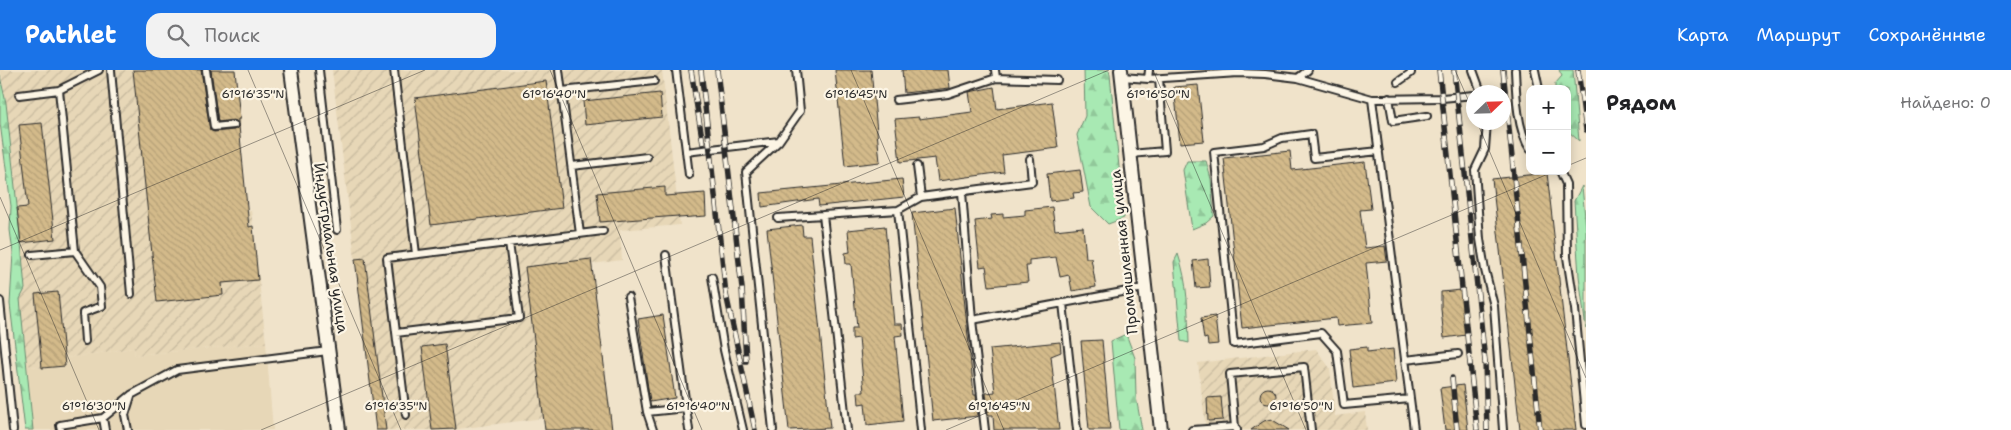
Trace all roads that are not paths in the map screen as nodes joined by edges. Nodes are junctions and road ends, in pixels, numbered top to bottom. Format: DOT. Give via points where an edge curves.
graph roads {
  1 [pos="99,70"];
  2 [pos="111,70"];
  3 [pos="206,70"];
  4 [pos="291,70"];
  5 [pos="319,70"];
  6 [pos="394,70"];
  7 [pos="559,70"];
  8 [pos="676,70"];
  9 [pos="796,70"];
  10 [pos="995,70"];
  11 [pos="1149,70"];
  12 [pos="1308,70"];
  13 [pos="1411,70"];
  14 [pos="1473,70"];
  15 [pos="1515,70"];
  16 [pos="1536,70"];
  17 [pos="1240,72"];
  18 [pos="1121,73"];
  19 [pos="996,78"];
  20 [pos="1159,78"];
  21 [pos="1298,78"];
  22 [pos="1148,79"];
  23 [pos="1057,80"];
  24 [pos="654,82"];
  25 [pos="1398,82"];
  26 [pos="1478,85"];
  27 [pos="1538,85"];
  28 [pos="59,90"];
  29 [pos="562,91"];
  30 [pos="19,95"];
  31 [pos="1466,96"];
  32 [pos="1389,98"];
  33 [pos="1372,99"];
  34 [pos="896,100"];
  35 [pos="1427,116"];
  36 [pos="234,125"];
  37 [pos="1486,130"];
  38 [pos="779,141"];
  39 [pos="1526,143"];
  40 [pos="1379,151"];
  41 [pos="686,152"];
  42 [pos="1130,154"];
  43 [pos="646,157"];
  44 [pos="1030,159"];
  45 [pos="572,166"];
  46 [pos="917,166"];
  47 [pos="689,175"];
  48 [pos="1562,175"];
  49 [pos="962,192"];
  50 [pos="921,197"];
  51 [pos="898,210"];
  52 [pos="823,215"];
  53 [pos="778,218"];
  54 [pos="337,230"];
  55 [pos="603,231"];
  56 [pos="580,234"];
  57 [pos="510,243"];
  58 [pos="75,251"];
  59 [pos="416,254"];
  60 [pos="32,255"];
  61 [pos="666,255"];
  62 [pos="712,277"];
  63 [pos="1144,288"];
  64 [pos="131,294"];
  65 [pos="628,297"];
  66 [pos="0,301"];
  67 [pos="1063,303"];
  68 [pos="972,320"];
  69 [pos="396,333"];
  70 [pos="85,341"];
  71 [pos="328,351"];
  72 [pos="1458,354"];
  73 [pos="1405,360"];
  74 [pos="131,395"];
  75 [pos="1410,399"];
  76 [pos="686,408"];
  77 [pos="647,412"];
  78 [pos="406,415"];
  79 [pos="103,418"];
  80 [pos="1586,424"];
  81 [pos="1236,428"];
  82 [pos="13,430"];
  83 [pos="61,430"];
  84 [pos="105,430"];
  85 [pos="128,430"];
  86 [pos="339,430"];
  87 [pos="653,430"];
  88 [pos="689,430"];
  89 [pos="743,430"];
  90 [pos="773,430"];
  91 [pos="847,430"];
  92 [pos="921,430"];
  93 [pos="985,430"];
  94 [pos="1077,430"];
  95 [pos="1160,430"];
  96 [pos="1192,430"];
  97 [pos="1311,430"];
  98 [pos="1414,430"];
  99 [pos="1503,430"];
  1 -- 28 [label="lane"];
  2 -- 64 [label="lane"];
  3 -- 36 [label="lane" via="214,127"];
  4 -- 71 [label="street, Индустриальная улица"];
  5 -- 54 [label="lane"];
  6 -- 59 [label="lane"];
  7 -- 29 [label="lane"];
  8 -- 41 [label="lane"];
  9 -- 38 [label="lane" via="800,111"];
  10 -- 19 [label="lane"];
  11 -- 22 [label="lane"];
  12 -- 21 [label="lane"];
  13 -- 25 [label="lane" via="1411,74"];
  14 -- 26 [label="lane"];
  15 -- 39 [label="lane" via="1517,102"];
  16 -- 27 [label="lane"];
  17 -- 20 [label="lane"];
  17 -- 21 [label="lane"];
  18 -- 22 [label="lane"];
  18 -- 42 [label="street, Промышленная улица"];
  19 -- 23 [label="lane"];
  19 -- 34 [label="lane" via="948,94"];
  20 -- 22 [label="lane"];
  20 -- 42 [label="lane" via="1165,151"];
  21 -- 33 [label="lane"];
  24 -- 29 [label="lane"];
  28 -- 30 [label="lane"];
  28 -- 58 [label="lane"];
  29 -- 45 [label="lane"];
  31 -- 32 [label="lane"];
  32 -- 33 [label="lane"];
  32 -- 35 [label="lane" via="1393,121"];
  33 -- 40 [label="lane"];
  37 -- 99 [label="lane" via="1485,149 1475,170 1480,238 1494,306"];
  38 -- 41 [label="lane"];
  38 -- 90 [label="lane" via="746,172"];
  40 -- 73 [label="lane"];
  40 -- 75 [label="lane" via="1314,158 1311,134 1282,138 1264,146 1214,152 1234,344 1321,333 1337,351 1344,405"];
  41 -- 47 [label="lane"];
  42 -- 63 [label="street, Промышленная улица"];
  43 -- 45 [label="lane"];
  44 -- 49 [label="lane" via="1032,182"];
  45 -- 56 [label="lane"];
  46 -- 50 [label="lane"];
  48 -- 80 [label="lane" via="1566,184 1566,257 1575,309"];
  49 -- 50 [label="lane"];
  49 -- 68 [label="lane"];
  50 -- 51 [label="lane"];
  51 -- 52 [label="lane"];
  51 -- 92 [label="lane"];
  52 -- 53 [label="lane"];
  52 -- 91 [label="lane"];
  55 -- 56 [label="lane"];
  56 -- 57 [label="lane"];
  57 -- 59 [label="lane"];
  57 -- 69 [label="lane" via="519,318"];
  58 -- 60 [label="lane"];
  58 -- 70 [label="lane" via="100,287 102,306 82,313"];
  59 -- 69 [label="lane" via="387,258"];
  61 -- 76 [label="lane"];
  62 -- 89 [label="lane" via="724,350"];
  63 -- 67 [label="lane"];
  63 -- 95 [label="street, Промышленная улица"];
  65 -- 77 [label="lane"];
  66 -- 82 [label="lane"];
  67 -- 68 [label="lane"];
  67 -- 94 [label="lane"];
  68 -- 93 [label="lane"];
  69 -- 78 [label="lane"];
  71 -- 74 [label="lane" via="177,370"];
  71 -- 86 [label="street, Индустриальная улица"];
  72 -- 73 [label="lane"];
  73 -- 75 [label="lane"];
  74 -- 79 [label="lane"];
  74 -- 85 [label="lane" via="125,415"];
  75 -- 98 [label="lane"];
  76 -- 77 [label="lane"];
  76 -- 88 [label="lane"];
  77 -- 87 [label="lane"];
  79 -- 83 [label="lane" via="60,425"];
  79 -- 84 [label="lane"];
  81 -- 96 [label="lane"];
  81 -- 97 [label="lane" via="1230,374 1304,367"];
}
